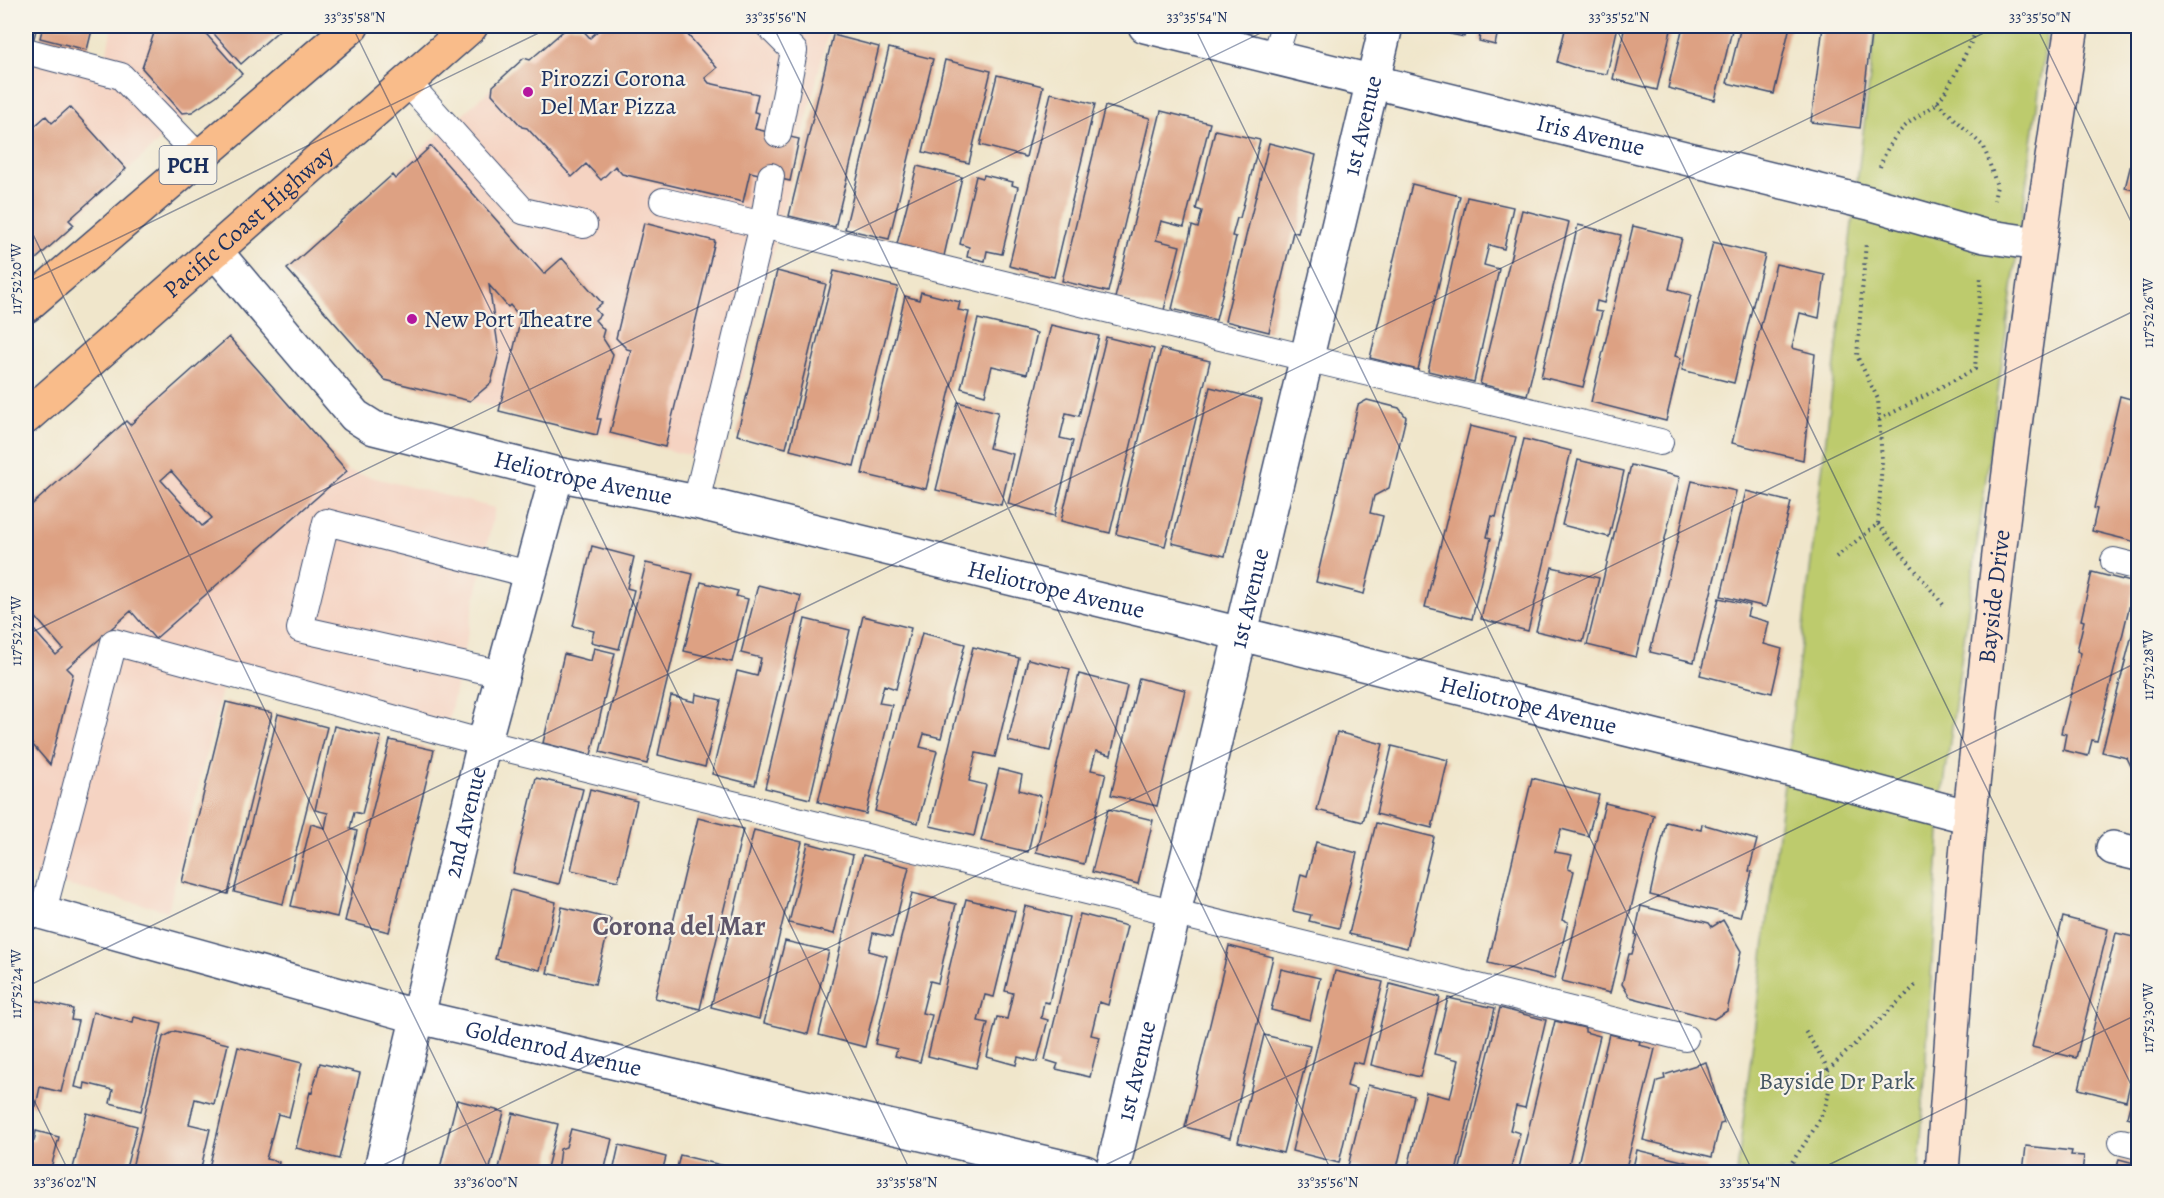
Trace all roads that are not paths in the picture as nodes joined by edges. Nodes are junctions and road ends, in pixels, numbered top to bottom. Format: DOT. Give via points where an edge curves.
graph roads {
  1 [pos="352,26"];
  2 [pos="471,26"];
  3 [pos="769,26"];
  4 [pos="1145,26"];
  5 [pos="1284,26"];
  6 [pos="1386,26"];
  7 [pos="2072,26"];
  8 [pos="26,51"];
  9 [pos="1274,57"];
  10 [pos="1372,81"];
  11 [pos="407,82"];
  12 [pos="778,134"];
  13 [pos="198,156"];
  14 [pos="771,176"];
  15 [pos="663,201"];
  16 [pos="584,225"];
  17 [pos="763,225"];
  18 [pos="2038,244"];
  19 [pos="215,251"];
  20 [pos="26,306"];
  21 [pos="1306,358"];
  22 [pos="26,417"];
  23 [pos="1660,442"];
  24 [pos="557,474"];
  25 [pos="696,502"];
  26 [pos="2114,561"];
  27 [pos="2139,567"];
  28 [pos="529,574"];
  29 [pos="1241,634"];
  30 [pos="502,674"];
  31 [pos="484,743"];
  32 [pos="1970,817"];
  33 [pos="34,909"];
  34 [pos="1173,912"];
  35 [pos="419,1017"];
  36 [pos="1685,1038"];
  37 [pos="380,1173"];
  38 [pos="1085,1173"];
  39 [pos="1112,1173"];
  40 [pos="1942,1173"];
  1 -- 13 [label="highway, PCH"];
  2 -- 11 [label="highway, Pacific Coast Highway"];
  3 -- 12 [label="lane" via="794,51"];
  4 -- 9 [label="street, Iris Avenue"];
  5 -- 9 [label="lane"];
  6 -- 10 [label="street, 1st Avenue"];
  7 -- 18 [label="main road, Bayside Drive"];
  8 -- 13 [label="lane" via="120,76"];
  9 -- 10 [label="street, Iris Avenue"];
  10 -- 18 [label="street, Iris Avenue" via="1869,203 1984,236"];
  10 -- 21 [label="street, 1st Avenue"];
  11 -- 16 [label="lane" via="523,211"];
  11 -- 19 [label="highway, Pacific Coast Highway"];
  13 -- 20 [label="highway, PCH"];
  14 -- 17 [label="lane"];
  15 -- 17 [label="lane"];
  17 -- 21 [label="lane"];
  17 -- 25 [label="lane"];
  18 -- 32 [label="main road, Bayside Drive"];
  19 -- 22 [label="highway, Pacific Coast Highway"];
  19 -- 24 [label="street, Heliotrope Avenue" via="355,416 374,428"];
  21 -- 23 [label="lane"];
  21 -- 29 [label="street, 1st Avenue"];
  24 -- 25 [label="street, Heliotrope Avenue"];
  24 -- 28 [label="street, 2nd Avenue"];
  25 -- 29 [label="street, Heliotrope Avenue"];
  26 -- 27 [label="lane"];
  28 -- 30 [label="street, 2nd Avenue"];
  28 -- 30 [label="lane" via="326,522 300,629"];
  29 -- 32 [label="street, Heliotrope Avenue"];
  29 -- 34 [label="street, 1st Avenue"];
  30 -- 31 [label="street, 2nd Avenue"];
  31 -- 33 [label="lane" via="114,642"];
  31 -- 34 [label="lane"];
  31 -- 35 [label="street, 2nd Avenue"];
  32 -- 40 [label="main road, Bayside Drive"];
  33 -- 35 [label="street, Goldenrod Avenue"];
  34 -- 36 [label="lane"];
  34 -- 39 [label="street, 1st Avenue"];
  35 -- 37 [label="street, 2nd Avenue"];
  35 -- 38 [label="street, Goldenrod Avenue"];
}
